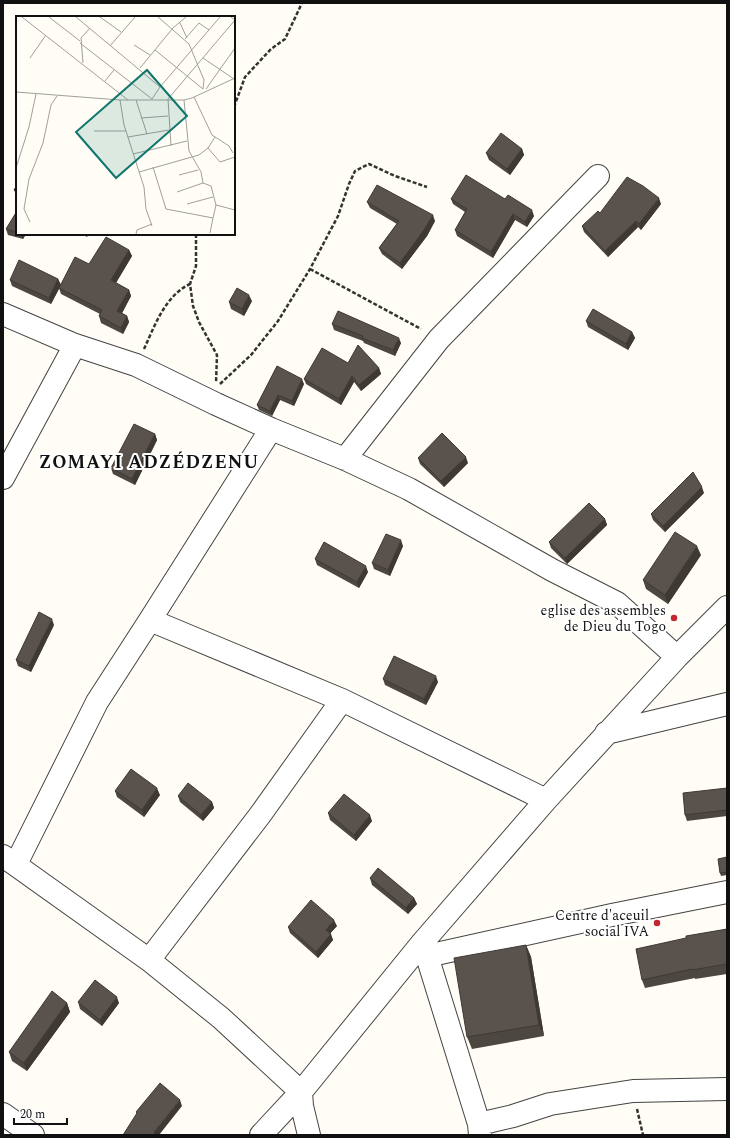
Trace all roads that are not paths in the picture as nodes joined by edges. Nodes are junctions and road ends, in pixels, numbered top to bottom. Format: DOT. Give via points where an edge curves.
graph roads {
  1 [pos="598,176"];
  2 [pos="3,314"];
  3 [pos="75,345"];
  4 [pos="270,429"];
  5 [pos="345,459"];
  6 [pos="3,478"];
  7 [pos="727,607"];
  8 [pos="150,620"];
  9 [pos="677,657"];
  10 [pos="342,700"];
  11 [pos="727,704"];
  12 [pos="606,733"];
  13 [pos="546,800"];
  14 [pos="9,860"];
  15 [pos="727,892"];
  16 [pos="424,950"];
  17 [pos="149,960"];
  18 [pos="727,1090"];
  19 [pos="301,1092"];
  20 [pos="3,1114"];
  21 [pos="480,1129"];
  22 [pos="33,1135"];
  23 [pos="261,1135"];
  24 [pos="308,1135"];
  1 -- 5 [label="street" via="439,339"];
  2 -- 3 [label="street"];
  3 -- 4 [label="street" via="136,365"];
  3 -- 6 [label="street"];
  4 -- 5 [label="street"];
  4 -- 8 [label="street"];
  5 -- 9 [label="street" via="409,489 552,570 617,603"];
  7 -- 9 [label="street"];
  8 -- 10 [label="street"];
  8 -- 14 [label="street" via="96,702"];
  9 -- 12 [label="street"];
  10 -- 13 [label="street"];
  10 -- 17 [label="street" via="260,815"];
  11 -- 12 [label="street"];
  12 -- 13 [label="street"];
  13 -- 16 [label="street"];
  14 -- 17 [label="street"];
  15 -- 16 [label="street"];
  16 -- 19 [label="street"];
  16 -- 21 [label="street"];
  17 -- 19 [label="street" via="221,1018"];
  18 -- 21 [label="street" via="633,1091 550,1104"];
  19 -- 23 [label="street"];
  19 -- 24 [label="street"];
  20 -- 22 [label="street"];
}
